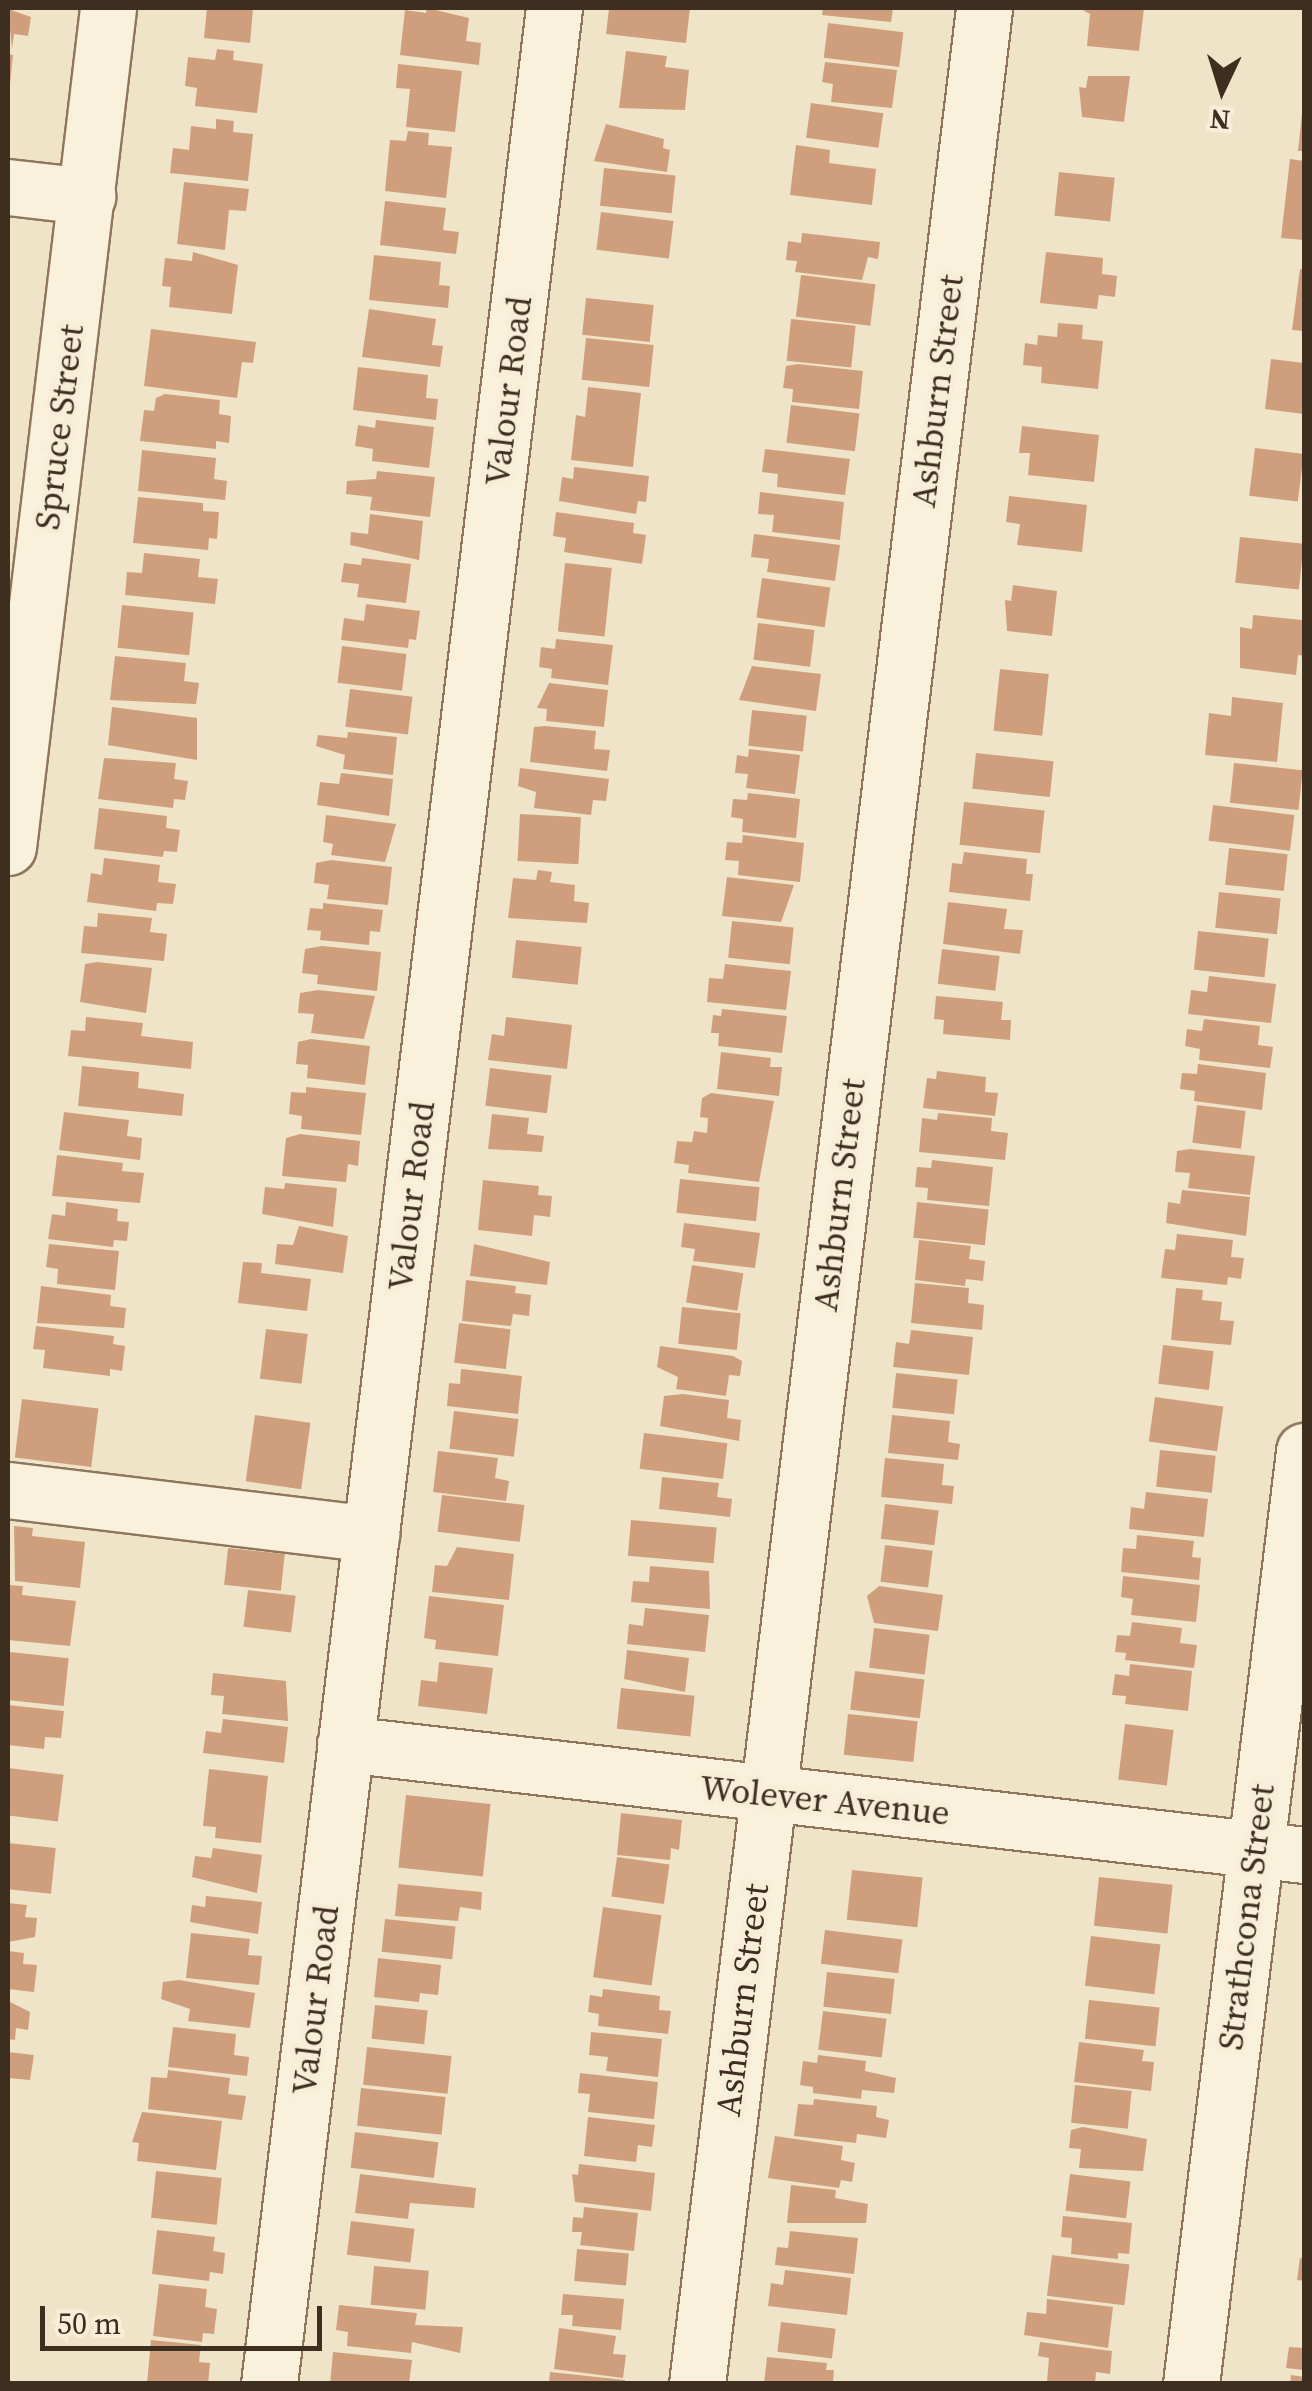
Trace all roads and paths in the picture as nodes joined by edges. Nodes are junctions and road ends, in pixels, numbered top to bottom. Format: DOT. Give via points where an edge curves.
graph roads {
  1 [pos="108,8"];
  2 [pos="554,8"];
  3 [pos="984,8"];
  4 [pos="8,187"];
  5 [pos="87,196"];
  6 [pos="19,651"];
  7 [pos="8,847"];
  8 [pos="1304,1450"];
  9 [pos="8,1490"];
  10 [pos="371,1534"];
  11 [pos="345,1744"];
  12 [pos="767,1794"];
  13 [pos="1279,1852"];
  14 [pos="269,2384"];
  15 [pos="697,2384"];
  16 [pos="1191,2384"];
  1 -- 5 [label="street, Spruce Street"];
  2 -- 10 [label="street, Valour Road"];
  3 -- 12 [label="street, Ashburn Street"];
  4 -- 5 [label="street"];
  5 -- 6 [label="street, Spruce Street"];
  6 -- 7 [label="street, Spruce Street"];
  8 -- 13 [label="street, Strathcona Street"];
  9 -- 10 [label="street"];
  10 -- 11 [label="street, Valour Road"];
  11 -- 12 [label="street, Wolever Avenue"];
  11 -- 14 [label="street, Valour Road"];
  12 -- 13 [label="street, Wolever Avenue"];
  12 -- 15 [label="street, Ashburn Street"];
  13 -- 16 [label="street, Strathcona Street"];
}
